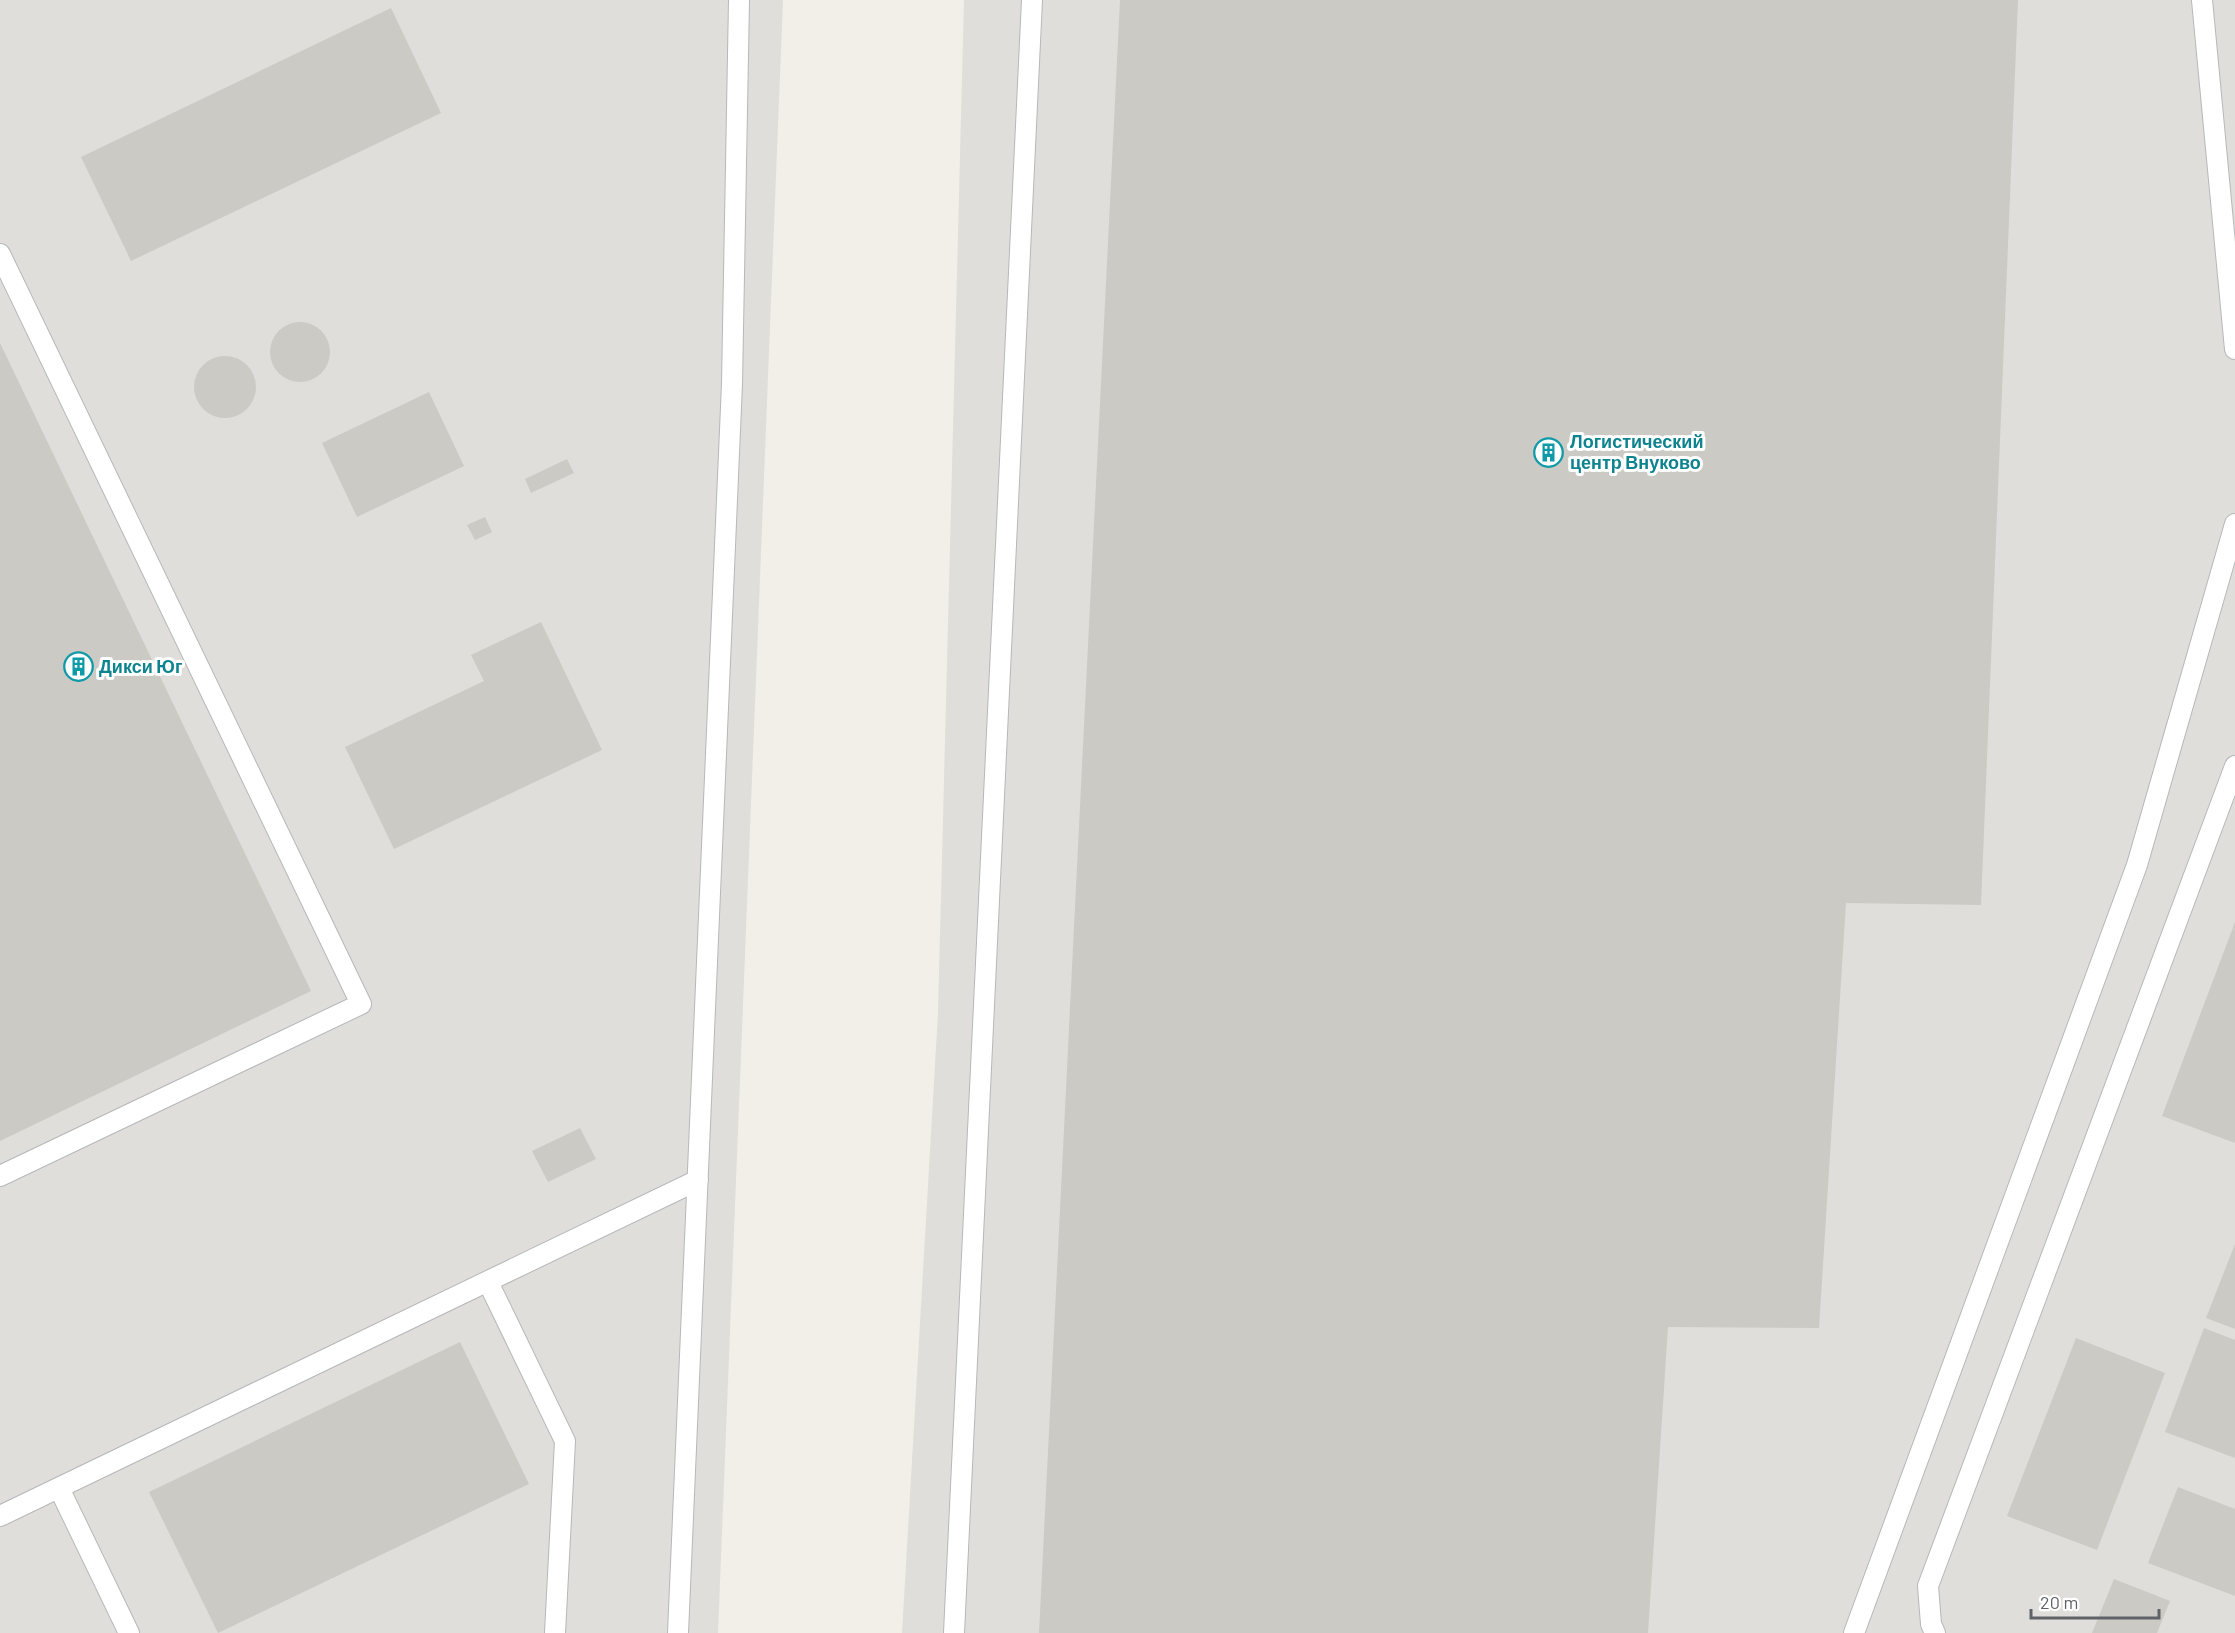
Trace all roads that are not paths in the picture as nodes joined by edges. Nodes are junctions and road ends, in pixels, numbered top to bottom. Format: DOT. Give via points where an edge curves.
graph roads {
  1 [pos="739,0"];
  2 [pos="1032,0"];
  3 [pos="2202,0"];
  4 [pos="0,254"];
  5 [pos="2235,349"];
  6 [pos="2235,524"];
  7 [pos="2235,766"];
  8 [pos="0,1176"];
  9 [pos="698,1180"];
  10 [pos="488,1282"];
  11 [pos="58,1488"];
  12 [pos="0,1516"];
  13 [pos="129,1633"];
  14 [pos="555,1633"];
  15 [pos="678,1633"];
  16 [pos="954,1633"];
  17 [pos="1854,1633"];
  18 [pos="1935,1633"];
  1 -- 9 [label="lane" via="732,384"];
  2 -- 16 [label="lane"];
  3 -- 5 [label="lane"];
  4 -- 8 [label="lane" via="361,1004"];
  6 -- 17 [label="lane" via="2137,865"];
  7 -- 18 [label="lane" via="1928,1586"];
  9 -- 10 [label="lane"];
  9 -- 15 [label="lane"];
  10 -- 11 [label="lane"];
  10 -- 14 [label="lane" via="566,1442"];
  11 -- 12 [label="lane"];
  11 -- 13 [label="lane"];
}
